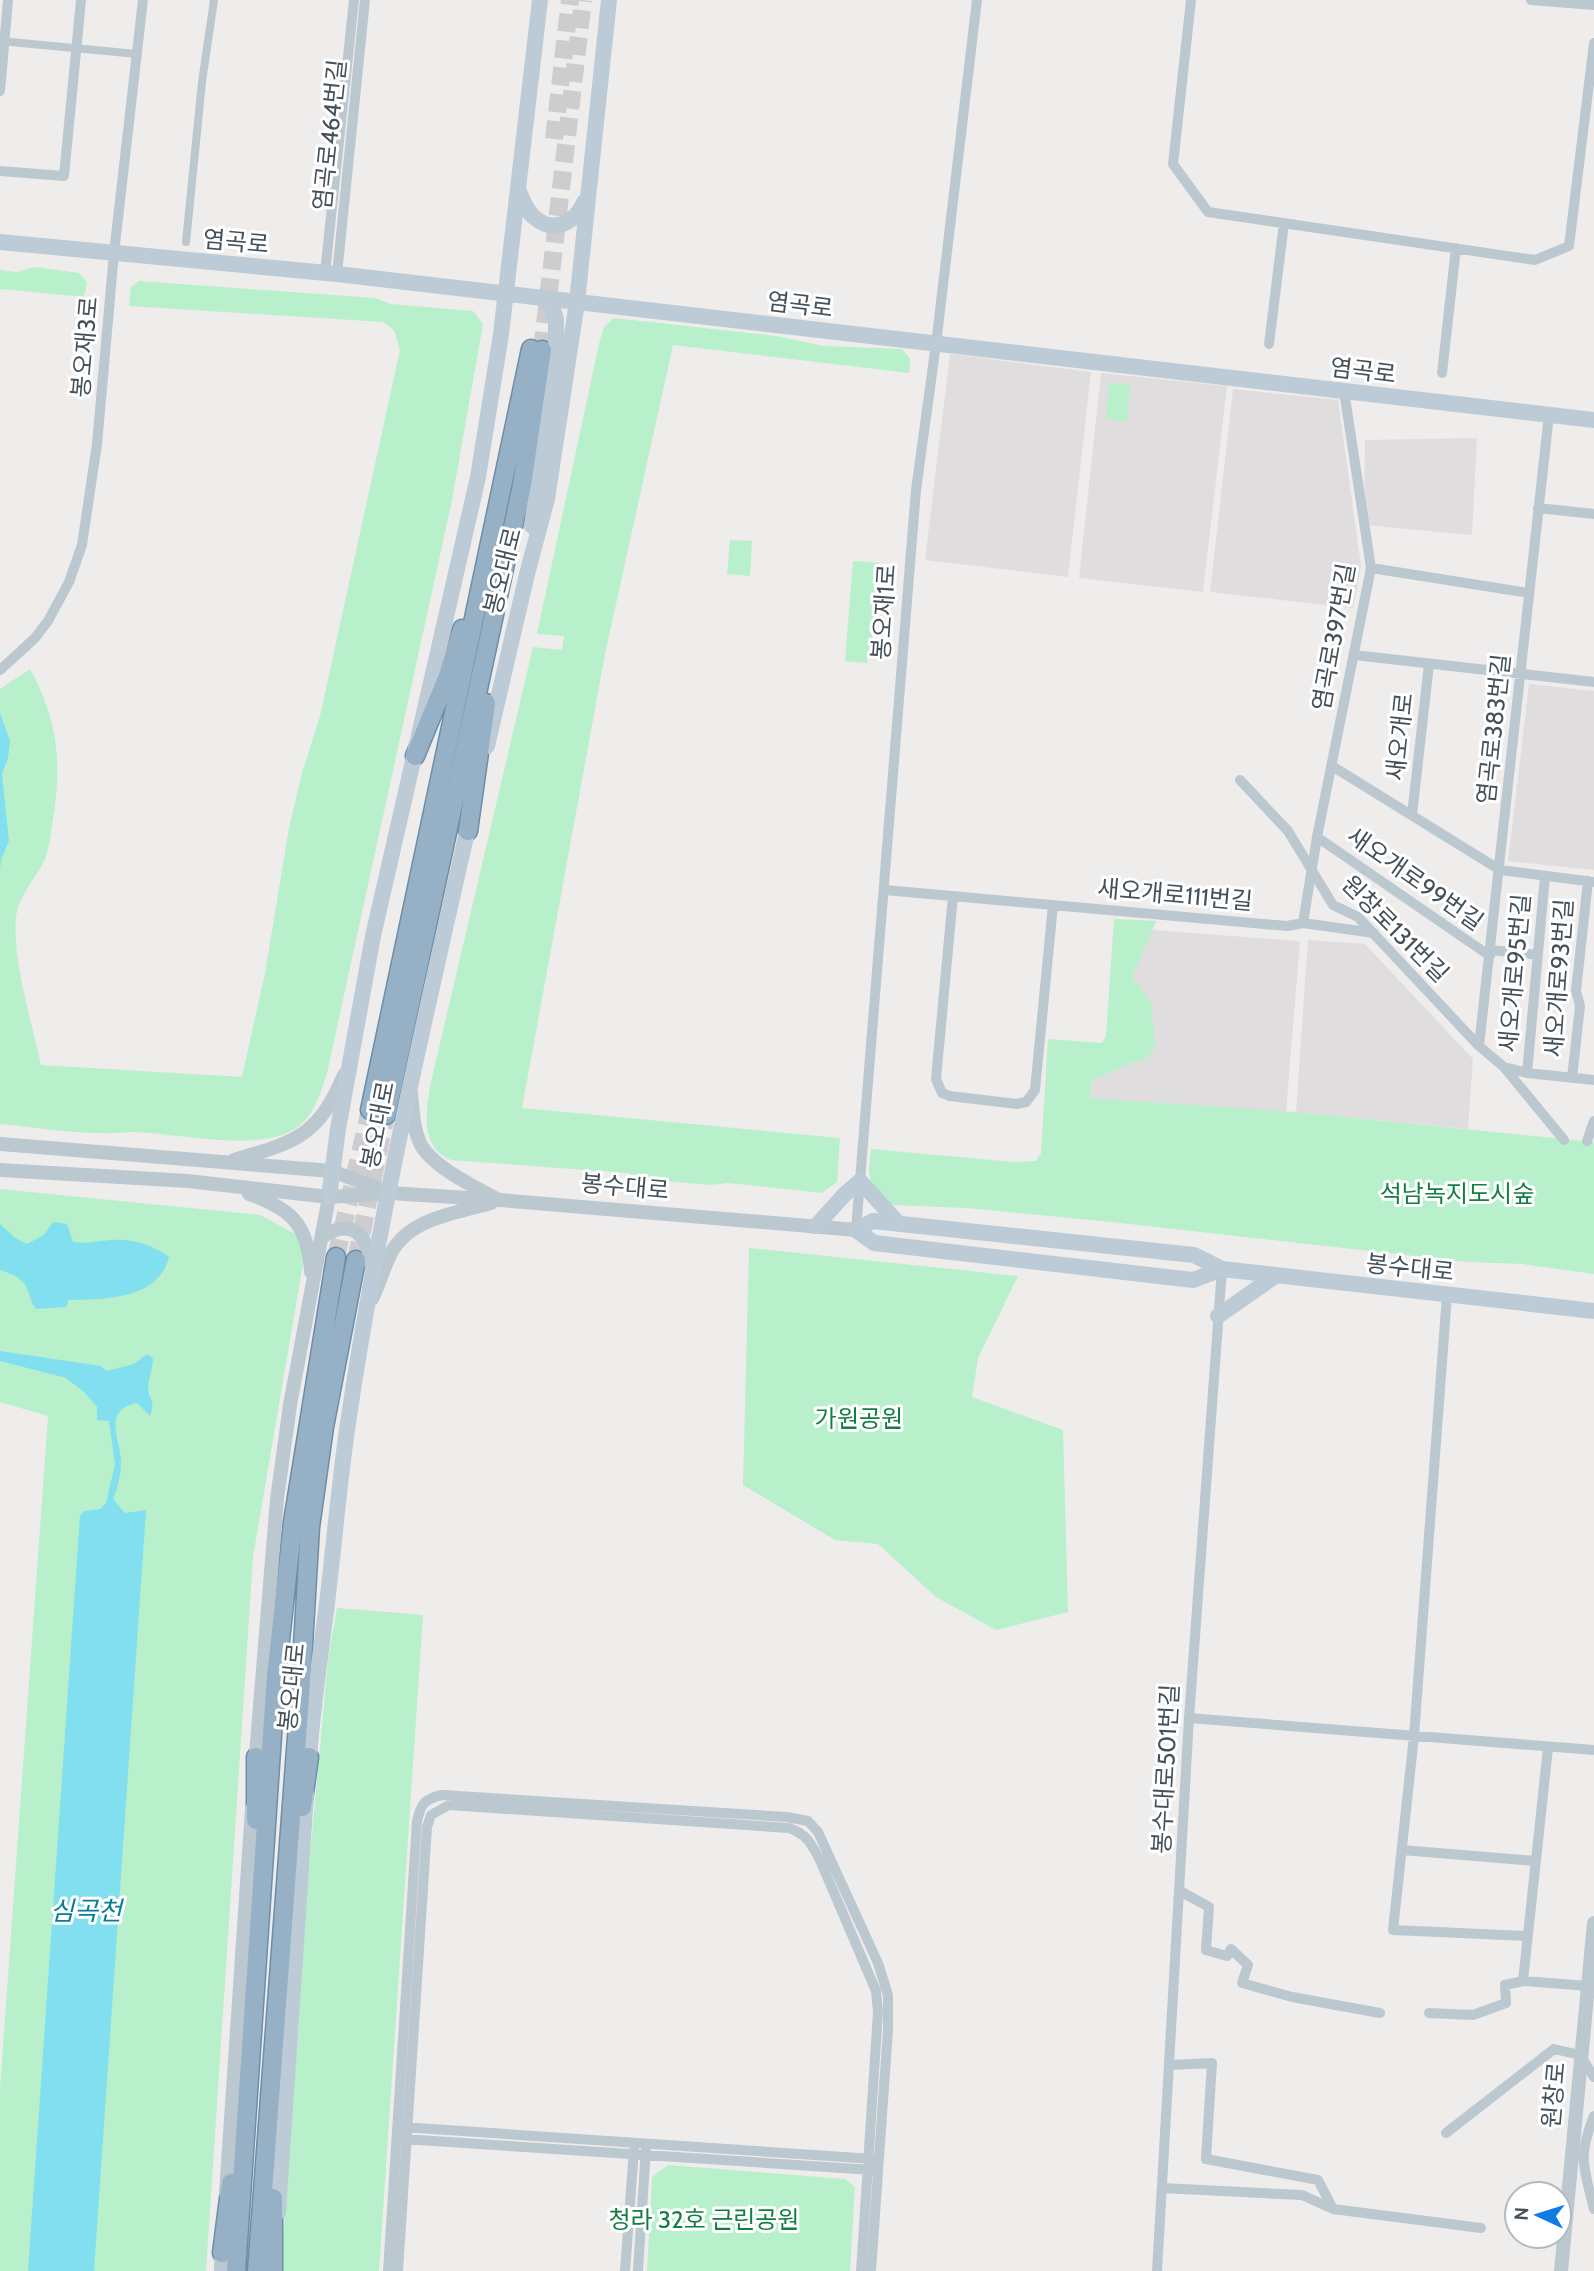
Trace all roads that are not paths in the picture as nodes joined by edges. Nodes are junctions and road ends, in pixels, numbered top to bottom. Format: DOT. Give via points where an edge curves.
graph roads {
  1 [pos="8,0"];
  2 [pos="81,0"];
  3 [pos="143,0"];
  4 [pos="214,0"];
  5 [pos="355,0"];
  6 [pos="365,0"];
  7 [pos="540,0"];
  8 [pos="609,0"];
  9 [pos="977,0"];
  10 [pos="1191,0"];
  11 [pos="1531,0"];
  12 [pos="1594,5"];
  13 [pos="2,41"];
  14 [pos="1594,43"];
  15 [pos="76,48"];
  16 [pos="137,54"];
  17 [pos="0,92"];
  18 [pos="0,171"];
  19 [pos="518,189"];
  20 [pos="588,191"];
  21 [pos="1284,223"];
  22 [pos="0,242"];
  23 [pos="186,242"];
  24 [pos="1456,248"];
  25 [pos="327,250"];
  26 [pos="340,250"];
  27 [pos="114,253"];
  28 [pos="331,274"];
  29 [pos="505,294"];
  30 [pos="541,298"];
  31 [pos="578,302"];
  32 [pos="936,344"];
  33 [pos="1269,344"];
  34 [pos="1442,373"];
  35 [pos="1344,391"];
  36 [pos="1549,415"];
  37 [pos="1594,420"];
  38 [pos="522,485"];
  39 [pos="500,501"];
  40 [pos="1538,508"];
  41 [pos="1594,514"];
  42 [pos="1371,569"];
  43 [pos="527,574"];
  44 [pos="1529,593"];
  45 [pos="1354,655"];
  46 [pos="1429,664"];
  47 [pos="0,670"];
  48 [pos="1520,675"];
  49 [pos="1594,682"];
  50 [pos="415,756"];
  51 [pos="1332,766"];
  52 [pos="1240,780"];
  53 [pos="1412,815"];
  54 [pos="468,831"];
  55 [pos="1317,837"];
  56 [pos="1312,870"];
  57 [pos="1500,870"];
  58 [pos="1545,876"];
  59 [pos="1591,881"];
  60 [pos="885,890"];
  61 [pos="953,896"];
  62 [pos="1053,905"];
  63 [pos="1303,923"];
  64 [pos="1374,933"];
  65 [pos="1490,953"];
  66 [pos="1538,955"];
  67 [pos="1479,1046"];
  68 [pos="354,1051"];
  69 [pos="1504,1068"];
  70 [pos="1527,1073"];
  71 [pos="1572,1078"];
  72 [pos="1594,1080"];
  73 [pos="410,1087"];
  74 [pos="1594,1121"];
  75 [pos="1564,1140"];
  76 [pos="1587,1141"];
  77 [pos="0,1144"];
  78 [pos="226,1162"];
  79 [pos="0,1170"];
  80 [pos="332,1171"];
  81 [pos="860,1181"];
  82 [pos="225,1185"];
  83 [pos="390,1193"];
  84 [pos="329,1197"];
  85 [pos="500,1200"];
  86 [pos="899,1224"];
  87 [pos="816,1226"];
  88 [pos="856,1230"];
  89 [pos="321,1237"];
  90 [pos="336,1257"];
  91 [pos="356,1260"];
  92 [pos="1222,1269"];
  93 [pos="1275,1276"];
  94 [pos="373,1277"];
  95 [pos="1447,1295"];
  96 [pos="312,1296"];
  97 [pos="368,1310"];
  98 [pos="1594,1311"];
  99 [pos="1218,1316"];
  100 [pos="1189,1718"];
  101 [pos="1414,1736"];
  102 [pos="1548,1748"];
  103 [pos="1594,1750"];
  104 [pos="256,1757"];
  105 [pos="309,1757"];
  106 [pos="1402,1850"];
  107 [pos="1536,1861"];
  108 [pos="1180,1891"];
  109 [pos="1594,1923"];
  110 [pos="1526,1936"];
  111 [pos="256,1978"];
  112 [pos="277,1980"];
  113 [pos="1523,1981"];
  114 [pos="1588,1986"];
  115 [pos="1380,2013"];
  116 [pos="1429,2013"];
  117 [pos="253,2027"];
  118 [pos="274,2031"];
  119 [pos="1580,2055"];
  120 [pos="1170,2065"];
  121 [pos="1594,2077"];
  122 [pos="1594,2116"];
  123 [pos="402,2133"];
  124 [pos="1446,2133"];
  125 [pos="634,2149"];
  126 [pos="646,2149"];
  127 [pos="873,2164"];
  128 [pos="1162,2188"];
  129 [pos="1333,2209"];
  130 [pos="1594,2209"];
  131 [pos="1481,2228"];
  132 [pos="221,2262"];
  133 [pos="236,2271"];
  134 [pos="257,2271"];
  135 [pos="273,2271"];
  136 [pos="388,2271"];
  137 [pos="398,2271"];
  138 [pos="625,2271"];
  139 [pos="638,2271"];
  140 [pos="861,2271"];
  141 [pos="872,2271"];
  142 [pos="1157,2271"];
  143 [pos="1561,2271"];
  1 -- 13 [label="street"];
  2 -- 15 [label="street"];
  3 -- 16 [label="street, 봉오재3로"];
  4 -- 23 [label="street"];
  5 -- 25 [label="street, 염곡로464번길"];
  6 -- 26 [label="street, 염곡로464번길"];
  7 -- 19 [label="main road, 봉오대로"];
  8 -- 20 [label="main road, 봉오대로"];
  9 -- 32 [label="street, 봉오재1로"];
  10 -- 21 [label="street" via="1173,164 1208,212"];
  11 -- 12 [label="street"];
  13 -- 15 [label="street"];
  13 -- 17 [label="street"];
  14 -- 24 [label="street" via="1569,246 1535,260"];
  15 -- 16 [label="street"];
  15 -- 18 [label="street" via="64,176"];
  16 -- 27 [label="street, 봉오재3로"];
  19 -- 20 [label="main road" via="534,217 552,224 572,220"];
  19 -- 29 [label="main road, 봉오대로"];
  20 -- 31 [label="main road, 봉오대로"];
  21 -- 24 [label="street"];
  21 -- 33 [label="street"];
  22 -- 27 [label="main road, 염곡로"];
  24 -- 34 [label="street"];
  25 -- 26 [label="street" via="333,255"];
  25 -- 28 [label="street, 염곡로464번길"];
  26 -- 28 [label="street, 염곡로464번길"];
  27 -- 28 [label="main road, 염곡로"];
  27 -- 47 [label="street, 봉오재3로" via="97,444 82,545 48,621"];
  28 -- 29 [label="main road, 염곡로"];
  29 -- 30 [label="main road, 염곡로"];
  29 -- 50 [label="main road, 봉오대로" via="478,477"];
  30 -- 31 [label="main road, 염곡로"];
  30 -- 43 [label="main road" via="551,303 556,345"];
  31 -- 32 [label="main road, 염곡로"];
  31 -- 43 [label="main road, 봉오대로" via="547,499"];
  32 -- 35 [label="main road, 염곡로"];
  32 -- 60 [label="street, 봉오재1로" via="916,490"];
  35 -- 36 [label="main road, 염곡로"];
  35 -- 42 [label="street, 염곡로397번길"];
  36 -- 37 [label="main road, 염곡로"];
  36 -- 40 [label="street, 염곡로383번길"];
  38 -- 39 [label="highway, 봉오대로" via="536,349"];
  38 -- 39 [label="highway, 봉오대로" via="378,1113"];
  38 -- 54 [label="highway"];
  39 -- 50 [label="highway" via="448,676"];
  40 -- 41 [label="street"];
  40 -- 44 [label="street, 염곡로383번길"];
  42 -- 44 [label="street"];
  42 -- 45 [label="street, 염곡로397번길"];
  43 -- 54 [label="main road, 봉오대로"];
  44 -- 48 [label="street, 염곡로383번길"];
  45 -- 46 [label="street"];
  45 -- 51 [label="street, 염곡로397번길"];
  46 -- 48 [label="street"];
  46 -- 53 [label="street, 새오개로"];
  48 -- 49 [label="street"];
  48 -- 57 [label="street, 염곡로383번길"];
  50 -- 68 [label="main road, 봉오대로" via="373,936"];
  51 -- 53 [label="street, 새오개로"];
  51 -- 55 [label="street"];
  52 -- 56 [label="street, 원창로131번길" via="1288,831"];
  53 -- 57 [label="street, 새오개로"];
  54 -- 73 [label="main road, 봉오대로"];
  55 -- 56 [label="street"];
  55 -- 65 [label="street, 새오개로99번길"];
  56 -- 63 [label="street"];
  56 -- 64 [label="street, 원창로131번길" via="1333,905 1358,917"];
  57 -- 58 [label="street, 새오개로"];
  57 -- 65 [label="street, 새오개로99번길"];
  58 -- 59 [label="street, 새오개로"];
  58 -- 66 [label="street, 새오개로95번길"];
  59 -- 71 [label="street, 새오개로93번길" via="1576,991 1580,1006"];
  60 -- 61 [label="street, 새오개로111번길"];
  60 -- 81 [label="street, 봉오재1로"];
  61 -- 62 [label="street, 새오개로111번길"];
  61 -- 62 [label="street" via="936,1079 942,1093 950,1096 1017,1104 1027,1102 1035,1090"];
  62 -- 63 [label="street, 새오개로111번길" via="1287,926"];
  63 -- 64 [label="street, 새오개로111번길"];
  64 -- 67 [label="street, 원창로131번길"];
  65 -- 66 [label="street"];
  65 -- 67 [label="street, 새오개로99번길"];
  66 -- 70 [label="street, 새오개로95번길"];
  67 -- 69 [label="street, 원창로131번길"];
  68 -- 78 [label="street" via="334,1100 312,1129 293,1141"];
  68 -- 80 [label="main road, 봉오대로"];
  69 -- 70 [label="street, 원창로131번길"];
  69 -- 75 [label="street, 원창로131번길"];
  70 -- 71 [label="street, 원창로131번길"];
  71 -- 72 [label="street, 원창로131번길"];
  73 -- 83 [label="main road, 봉오대로"];
  73 -- 85 [label="street" via="415,1128 428,1155"];
  74 -- 76 [label="street"];
  77 -- 78 [label="street, 봉수대로"];
  78 -- 80 [label="street, 봉수대로"];
  79 -- 82 [label="street, 봉수대로"];
  80 -- 83 [label="street, 봉수대로"];
  80 -- 84 [label="main road, 봉오대로"];
  81 -- 86 [label="main road"];
  81 -- 87 [label="main road"];
  81 -- 88 [label="street, 봉오재1로"];
  82 -- 84 [label="street, 봉수대로"];
  82 -- 96 [label="street" via="266,1200 298,1223 307,1240"];
  83 -- 84 [label="street, 봉수대로"];
  83 -- 85 [label="street, 봉수대로"];
  83 -- 94 [label="main road, 봉오대로"];
  84 -- 89 [label="street, 봉오대로"];
  85 -- 87 [label="street, 봉수대로"];
  85 -- 97 [label="street" via="427,1221 402,1237"];
  86 -- 88 [label="main road, 봉수대로" via="873,1222"];
  86 -- 92 [label="main road, 봉수대로" via="1194,1255"];
  87 -- 88 [label="street, 봉수대로"];
  88 -- 92 [label="main road, 봉수대로" via="874,1243 1193,1280"];
  89 -- 94 [label="street" via="351,1229 365,1239"];
  89 -- 96 [label="street, 봉오대로"];
  90 -- 111 [label="highway, 봉오대로" via="293,1522 276,1676"];
  91 -- 112 [label="highway, 봉오대로" via="310,1527"];
  92 -- 93 [label="main road, 봉수대로"];
  92 -- 99 [label="street, 봉수대로501번길"];
  93 -- 95 [label="main road, 봉수대로"];
  93 -- 99 [label="main road"];
  94 -- 97 [label="main road, 봉오대로"];
  95 -- 98 [label="main road, 봉수대로"];
  95 -- 101 [label="street"];
  96 -- 104 [label="street, 봉오대로" via="277,1499"];
  97 -- 105 [label="main road, 봉오대로" via="340,1470"];
  99 -- 100 [label="street, 봉수대로501번길"];
  100 -- 101 [label="street"];
  100 -- 108 [label="street, 봉수대로501번길"];
  101 -- 102 [label="street"];
  101 -- 106 [label="street"];
  102 -- 103 [label="street"];
  102 -- 107 [label="street"];
  104 -- 111 [label="highway"];
  104 -- 132 [label="street, 봉오대로"];
  105 -- 112 [label="highway"];
  105 -- 135 [label="main road, 봉오대로"];
  106 -- 107 [label="street"];
  106 -- 110 [label="street" via="1394,1930"];
  107 -- 110 [label="street"];
  108 -- 115 [label="street" via="1209,1907 1206,1950 1227,1956 1231,1949 1248,1965 1242,1983"];
  108 -- 120 [label="street, 봉수대로501번길"];
  109 -- 114 [label="street, 원창로"];
  110 -- 113 [label="street"];
  111 -- 117 [label="highway, 봉오대로"];
  112 -- 118 [label="highway, 봉오대로"];
  113 -- 114 [label="street"];
  113 -- 116 [label="street" via="1505,1985 1506,2003 1473,2015"];
  114 -- 119 [label="street, 원창로"];
  117 -- 132 [label="highway"];
  117 -- 133 [label="highway, 봉오대로"];
  118 -- 134 [label="highway, 봉오대로"];
  118 -- 135 [label="highway"];
  119 -- 121 [label="street"];
  119 -- 124 [label="street" via="1554,2049"];
  119 -- 143 [label="street, 원창로"];
  120 -- 128 [label="street, 봉수대로501번길"];
  120 -- 129 [label="street" via="1212,2063 1206,2159 1318,2180"];
  122 -- 130 [label="street" via="1582,2157"];
  123 -- 125 [label="street"];
  123 -- 127 [label="street" via="417,1821 428,1798 442,1795 787,1817 808,1821 818,1832 888,1995"];
  123 -- 136 [label="street"];
  123 -- 137 [label="street"];
  125 -- 126 [label="street"];
  125 -- 138 [label="street"];
  126 -- 127 [label="street"];
  126 -- 139 [label="street"];
  127 -- 140 [label="street"];
  127 -- 141 [label="street"];
  128 -- 129 [label="street" via="1302,2195"];
  128 -- 142 [label="street, 봉수대로501번길"];
  129 -- 131 [label="street"];
}
